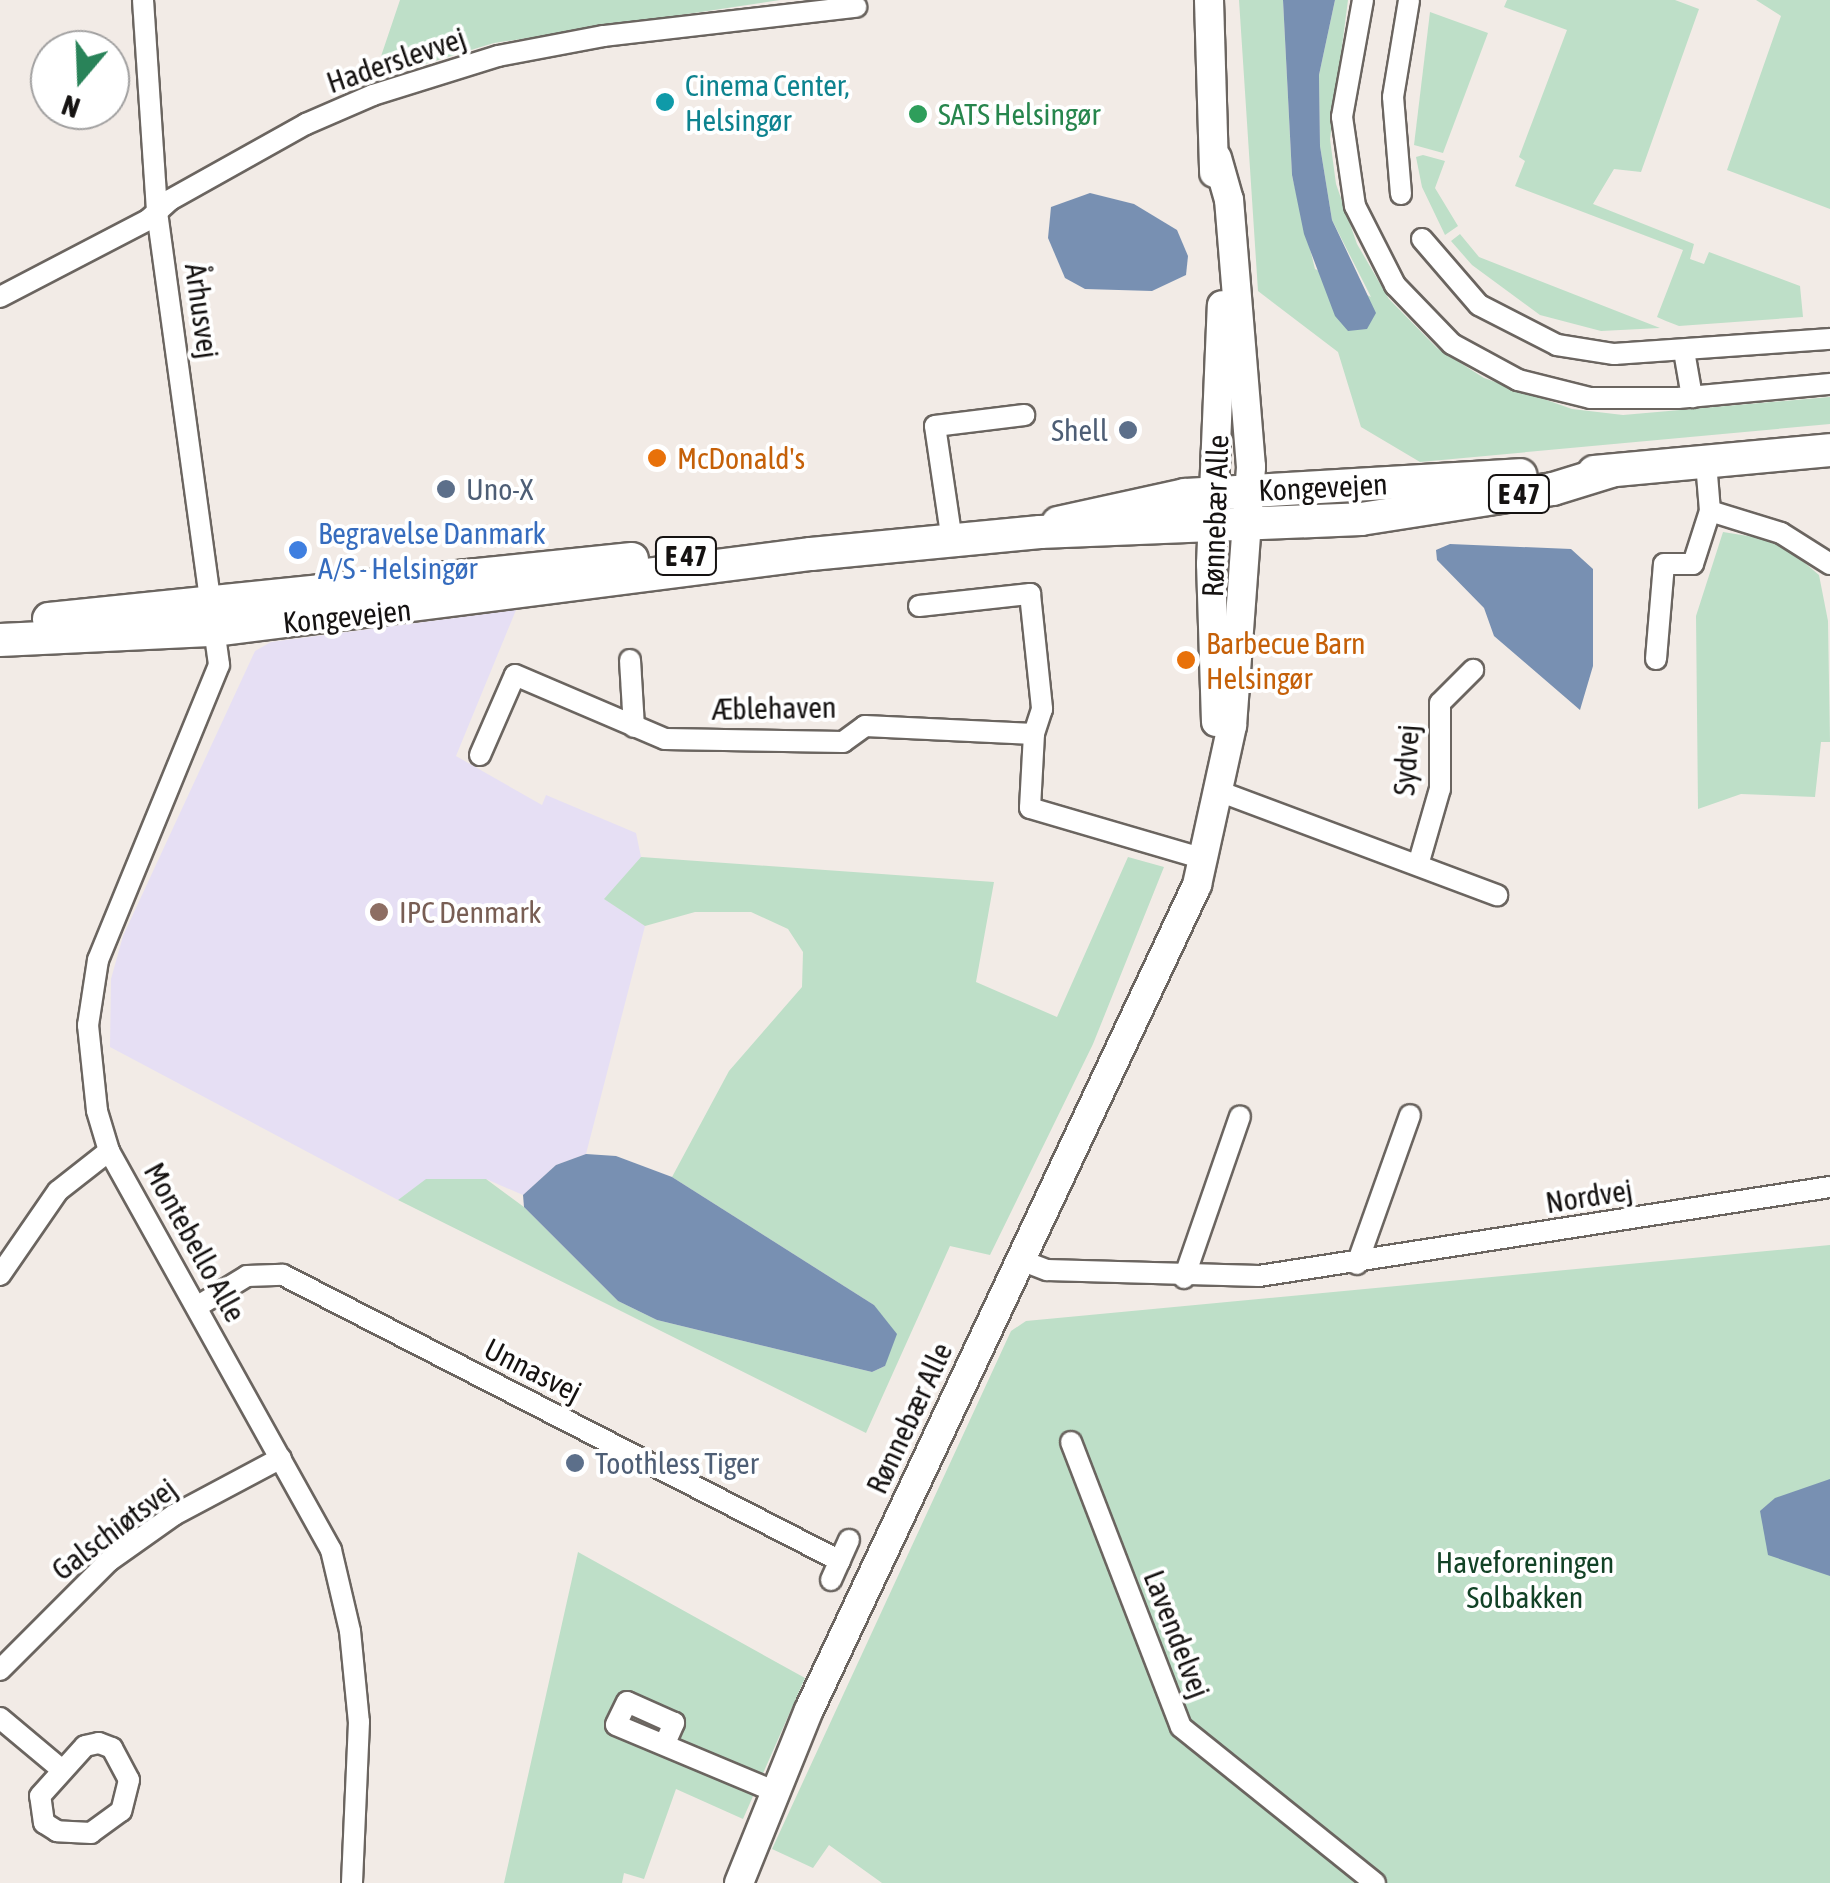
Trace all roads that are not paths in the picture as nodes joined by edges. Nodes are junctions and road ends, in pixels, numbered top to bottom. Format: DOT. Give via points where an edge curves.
graph roads {
  1 [pos="143,0"];
  2 [pos="1209,0"];
  3 [pos="1362,0"];
  4 [pos="1403,1"];
  5 [pos="856,7"];
  6 [pos="1216,158"];
  7 [pos="1401,194"];
  8 [pos="157,212"];
  9 [pos="1422,239"];
  10 [pos="0,297"];
  11 [pos="1830,339"];
  12 [pos="1684,351"];
  13 [pos="1830,384"];
  14 [pos="1692,397"];
  15 [pos="1024,415"];
  16 [pos="1830,450"];
  17 [pos="1706,462"];
  18 [pos="1612,471"];
  19 [pos="1227,509"];
  20 [pos="1710,511"];
  21 [pos="952,541"];
  22 [pos="1830,564"];
  23 [pos="919,606"];
  24 [pos="214,616"];
  25 [pos="0,624"];
  26 [pos="0,640"];
  27 [pos="630,660"];
  28 [pos="1656,660"];
  29 [pos="1472,670"];
  30 [pos="634,728"];
  31 [pos="1034,734"];
  32 [pos="480,755"];
  33 [pos="1221,792"];
  34 [pos="1196,856"];
  35 [pos="1418,865"];
  36 [pos="1497,895"];
  37 [pos="1410,1115"];
  38 [pos="1240,1116"];
  39 [pos="109,1151"];
  40 [pos="1830,1187"];
  41 [pos="1018,1259"];
  42 [pos="1357,1264"];
  43 [pos="0,1275"];
  44 [pos="1184,1278"];
  45 [pos="198,1306"];
  46 [pos="1070,1442"];
  47 [pos="282,1458"];
  48 [pos="850,1540"];
  49 [pos="0,1670"];
  50 [pos="0,1718"];
  51 [pos="666,1741"];
  52 [pos="61,1769"];
  53 [pos="774,1791"];
  54 [pos="352,1883"];
  55 [pos="740,1883"];
  56 [pos="1374,1883"];
  1 -- 8 [label="street, Århusvej"];
  2 -- 6 [label="main road, Rønnebær Alle"];
  3 -- 14 [label="street" via="1342,118 1345,162 1372,247 1395,285 1452,344 1518,380 1590,398"];
  4 -- 7 [label="street" via="1392,127"];
  5 -- 8 [label="street, Haderslevvej" via="604,36 498,56 306,124"];
  6 -- 19 [label="main road, Rønnebær Alle"];
  6 -- 19 [label="main road, Rønnebær Alle" via="1229,200 1250,409"];
  8 -- 10 [label="street, Haderslevvej"];
  8 -- 24 [label="street, Århusvej"];
  9 -- 12 [label="street" via="1479,305 1529,335 1585,351"];
  11 -- 12 [label="street"];
  12 -- 14 [label="street"];
  13 -- 14 [label="street"];
  15 -- 21 [label="street" via="935,426"];
  16 -- 17 [label="main road, Kongevejen / E 47"];
  17 -- 18 [label="main road, Kongevejen / E 47"];
  17 -- 20 [label="street"];
  18 -- 19 [label="main road, Kongevejen / E 47"];
  18 -- 19 [label="main road, Kongevejen / E 47" via="1553,489 1426,510"];
  19 -- 21 [label="main road, Kongevejen / E 47"];
  19 -- 33 [label="main road, Rønnebær Alle" via="1232,726"];
  19 -- 34 [label="main road, Rønnebær Alle" via="1216,723"];
  20 -- 22 [label="street" via="1781,533"];
  20 -- 28 [label="street" via="1692,564 1664,564"];
  21 -- 24 [label="main road, Kongevejen / E 47" via="811,554 562,562"];
  23 -- 31 [label="street" via="1030,594 1042,709"];
  24 -- 25 [label="main road, Kongevejen / E 47"];
  24 -- 26 [label="main road, Kongevejen / E 47"];
  24 -- 39 [label="street, Montebello Alle" via="218,678 90,990 97,1111"];
  27 -- 30 [label="street"];
  29 -- 35 [label="street, Sydvej" via="1440,703 1440,789"];
  30 -- 31 [label="street, Æblehaven" via="665,739 824,742 843,742 865,726"];
  30 -- 32 [label="street, Æblehaven" via="515,674"];
  31 -- 34 [label="street" via="1030,808"];
  33 -- 34 [label="main road, Rønnebær Alle"];
  33 -- 35 [label="street"];
  34 -- 41 [label="main road, Rønnebær Alle" via="1150,985"];
  35 -- 36 [label="street"];
  37 -- 42 [label="street"];
  38 -- 44 [label="street"];
  39 -- 43 [label="street" via="58,1191"];
  39 -- 45 [label="street, Montebello Alle"];
  40 -- 42 [label="street, Nordvej"];
  41 -- 44 [label="street, Nordvej" via="1047,1270"];
  41 -- 53 [label="main road, Rønnebær Alle"];
  42 -- 44 [label="street, Nordvej"];
  45 -- 47 [label="street, Montebello Alle"];
  45 -- 48 [label="street, Unnasvej" via="247,1276 283,1275 835,1570"];
  46 -- 56 [label="street, Lavendelvej" via="1181,1727"];
  47 -- 49 [label="street, Galschiøtsvej" via="174,1515 109,1561"];
  47 -- 54 [label="street, Montebello Alle" via="331,1550 350,1631 359,1722"];
  50 -- 52 [label="street"];
  51 -- 53 [label="street"];
  52 -- 52 [label="street" via="40,1796 44,1823 57,1831 91,1833 121,1811 129,1780 112,1748 85,1746"];
  53 -- 55 [label="main road, Rønnebær Alle"];
}
